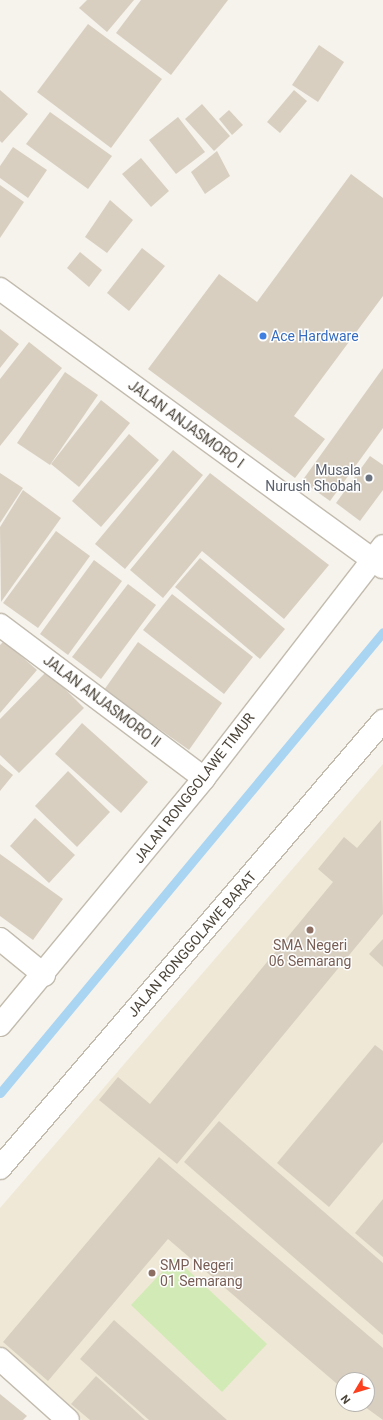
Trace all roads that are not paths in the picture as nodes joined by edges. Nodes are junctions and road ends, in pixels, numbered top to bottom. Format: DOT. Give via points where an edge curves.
graph roads {
  1 [pos="0,289"];
  2 [pos="380,557"];
  3 [pos="0,624"];
  4 [pos="383,721"];
  5 [pos="204,778"];
  6 [pos="0,939"];
  7 [pos="44,975"];
  8 [pos="0,1025"];
  9 [pos="0,1168"];
  10 [pos="0,1359"];
  11 [pos="68,1420"];
  1 -- 2 [label="street, JALAN ANJASMORO I"];
  2 -- 5 [label="street, JALAN RONGGOLAWE TIMUR"];
  3 -- 5 [label="street, JALAN ANJASMORO II"];
  4 -- 9 [label="street, JALAN RONGGOLAWE BARAT"];
  5 -- 7 [label="street, JALAN RONGGOLAWE TIMUR"];
  6 -- 7 [label="street"];
  7 -- 8 [label="street, JALAN RONGGOLAWE TIMUR"];
  10 -- 11 [label="street"];
}
